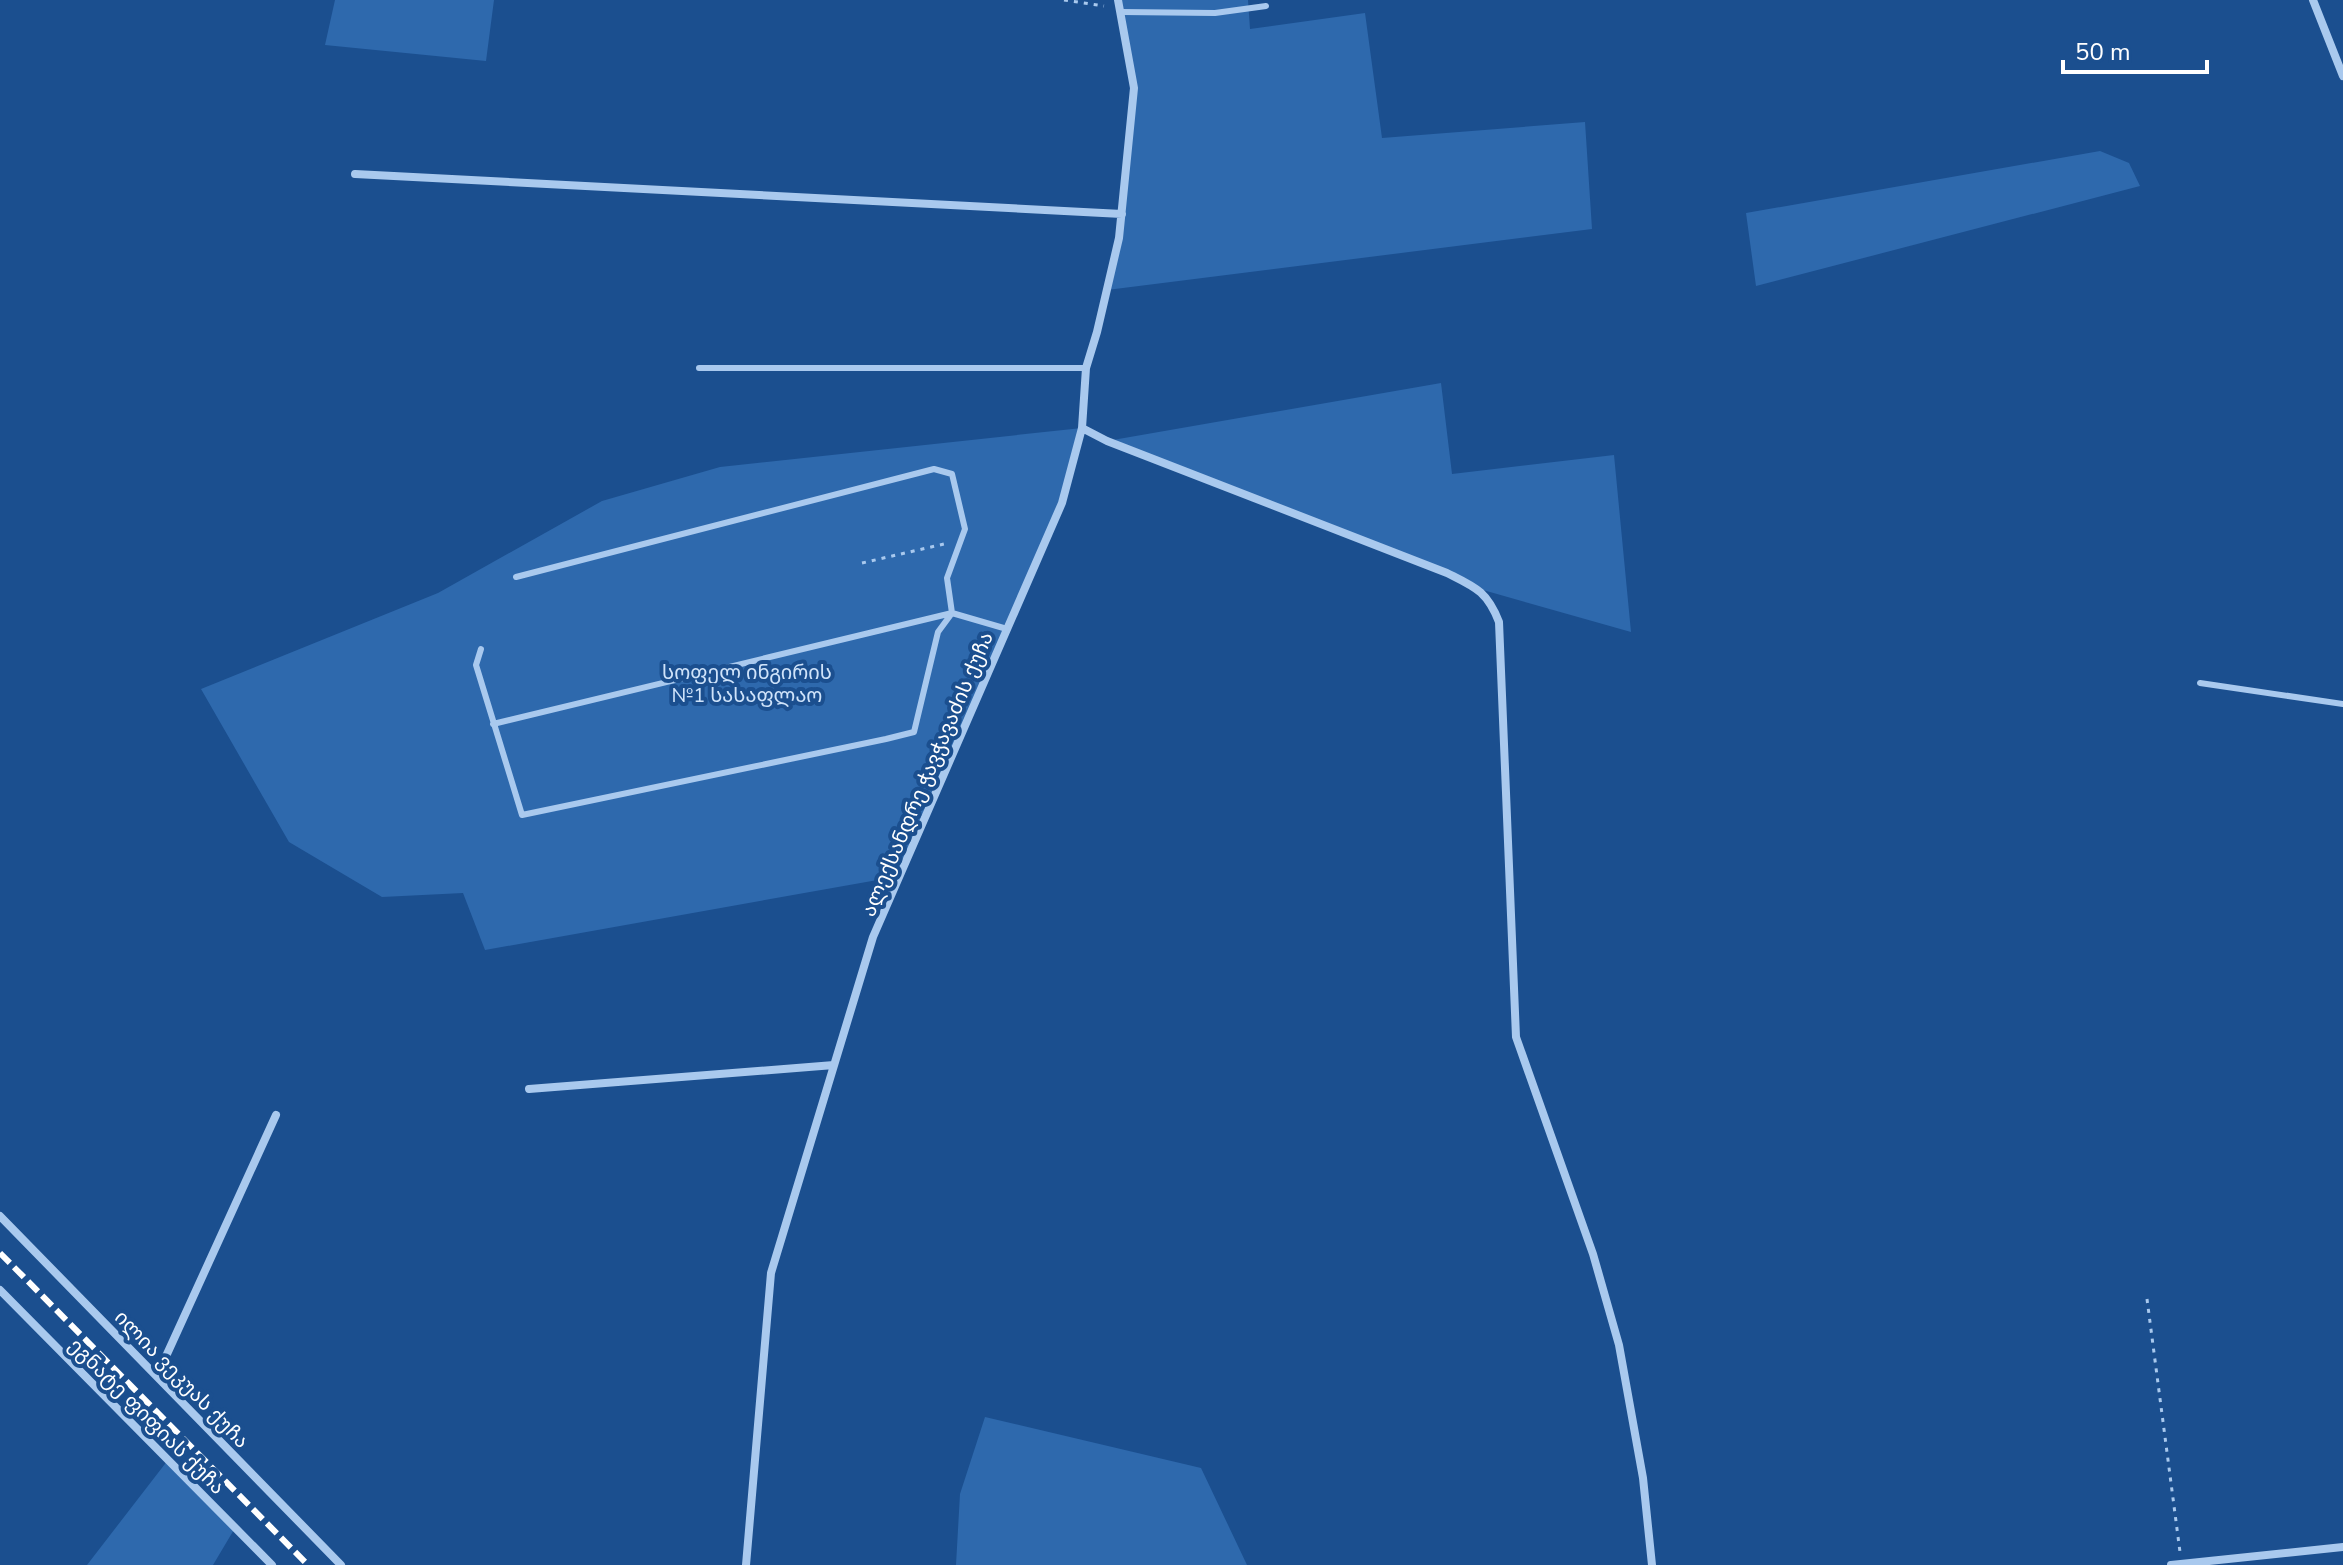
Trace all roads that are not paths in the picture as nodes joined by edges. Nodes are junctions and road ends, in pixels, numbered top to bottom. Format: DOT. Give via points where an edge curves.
graph roads {
  1 [pos="2313,0"];
  2 [pos="1266,6"];
  3 [pos="1120,7"];
  4 [pos="2343,76"];
  5 [pos="355,174"];
  6 [pos="1122,214"];
  7 [pos="699,368"];
  8 [pos="1086,368"];
  9 [pos="1082,428"];
  10 [pos="516,577"];
  11 [pos="952,613"];
  12 [pos="1007,629"];
  13 [pos="481,649"];
  14 [pos="2200,683"];
  15 [pos="2343,704"];
  16 [pos="493,724"];
  17 [pos="834,1065"];
  18 [pos="529,1089"];
  19 [pos="276,1115"];
  20 [pos="0,1216"];
  21 [pos="0,1290"];
  22 [pos="157,1376"];
  23 [pos="2343,1547"];
  24 [pos="2182,1564"];
  25 [pos="272,1565"];
  26 [pos="341,1565"];
  27 [pos="746,1565"];
  28 [pos="1652,1565"];
  29 [pos="2171,1565"];
  1 -- 4 [label="street"];
  2 -- 3 [label="lane" via="1215,13"];
  3 -- 6 [label="street, ალექსანდრე ჭავჭავაძის ქუჩა" via="1134,88"];
  5 -- 6 [label="street"];
  6 -- 8 [label="street, ალექსანდრე ჭავჭავაძის ქუჩა"];
  7 -- 8 [label="lane"];
  8 -- 9 [label="street, ალექსანდრე ჭავჭავაძის ქუჩა"];
  9 -- 12 [label="street, ალექსანდრე ჭავჭავაძის ქუჩა" via="1062,503"];
  9 -- 28 [label="street" via="1447,573 1491,601 1499,622 1516,1037 1593,1254 1619,1345 1643,1478"];
  10 -- 11 [label="lane" via="934,469 952,474 965,529 947,578"];
  11 -- 12 [label="lane"];
  11 -- 16 [label="lane"];
  11 -- 16 [label="lane" via="938,632 914,732 886,739 522,815"];
  12 -- 17 [label="street, ალექსანდრე ჭავჭავაძის ქუჩა" via="873,937"];
  13 -- 16 [label="lane" via="476,665"];
  14 -- 15 [label="lane"];
  17 -- 18 [label="street"];
  17 -- 27 [label="street, ალექსანდრე ჭავჭავაძის ქუჩა" via="771,1273"];
  19 -- 22 [label="street"];
  20 -- 22 [label="street, ილია ვეკუას ქუჩა"];
  21 -- 25 [label="street, ეგნატე ფიფიას ქუჩა"];
  22 -- 26 [label="street, ილია ვეკუას ქუჩა"];
  23 -- 24 [label="street"];
  24 -- 29 [label="street"];
}
